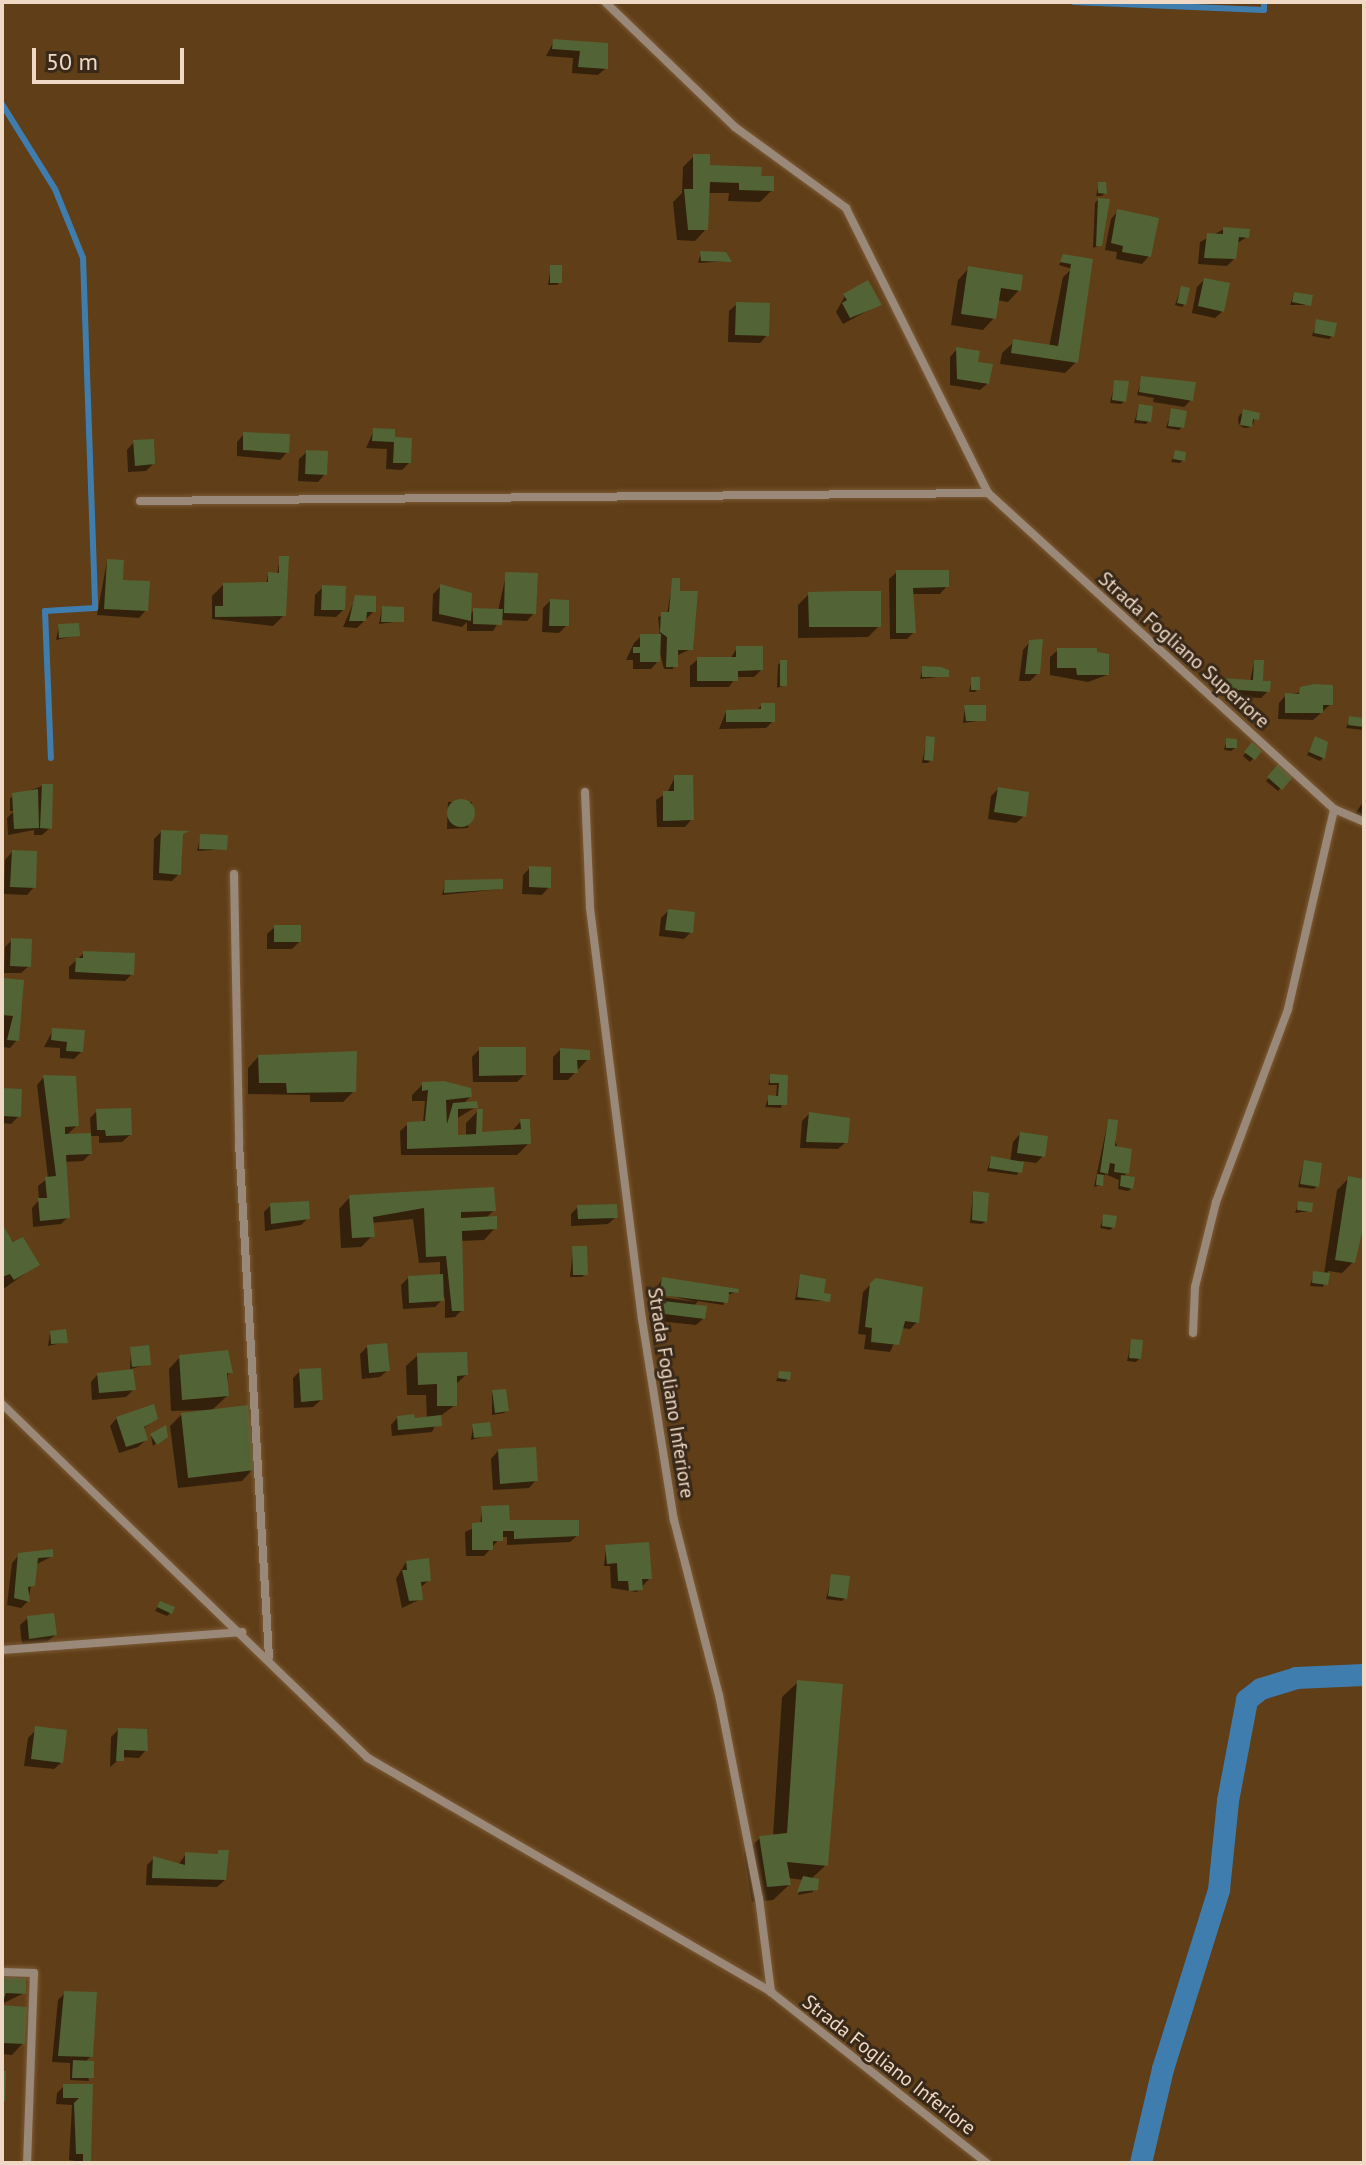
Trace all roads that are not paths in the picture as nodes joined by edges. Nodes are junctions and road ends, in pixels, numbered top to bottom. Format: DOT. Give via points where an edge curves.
graph roads {
  1 [pos="605,2"];
  2 [pos="988,493"];
  3 [pos="140,501"];
  4 [pos="585,792"];
  5 [pos="1334,809"];
  6 [pos="1364,822"];
  7 [pos="234,874"];
  8 [pos="1193,1333"];
  9 [pos="2,1404"];
  10 [pos="242,1632"];
  11 [pos="2,1650"];
  12 [pos="269,1657"];
  13 [pos="2,1972"];
  14 [pos="771,1992"];
  15 [pos="27,2163"];
  16 [pos="987,2163"];
  1 -- 2 [label="street" via="735,127 846,208"];
  2 -- 3 [label="street"];
  2 -- 5 [label="street, Strada Fogliano Superiore"];
  4 -- 14 [label="street, Strada Fogliano Inferiore" via="590,908 642,1319 674,1520 719,1695 759,1898"];
  5 -- 6 [label="street, Strada Fogliano Superiore"];
  5 -- 8 [label="street" via="1288,1009 1216,1202 1195,1287"];
  7 -- 12 [label="street" via="239,1143"];
  9 -- 10 [label="street, Strada Fogliano Inferiore"];
  10 -- 11 [label="street"];
  10 -- 12 [label="street, Strada Fogliano Inferiore"];
  12 -- 14 [label="street, Strada Fogliano Inferiore" via="368,1758"];
  13 -- 15 [label="street" via="34,1973"];
  14 -- 16 [label="street, Strada Fogliano Inferiore"];
}
